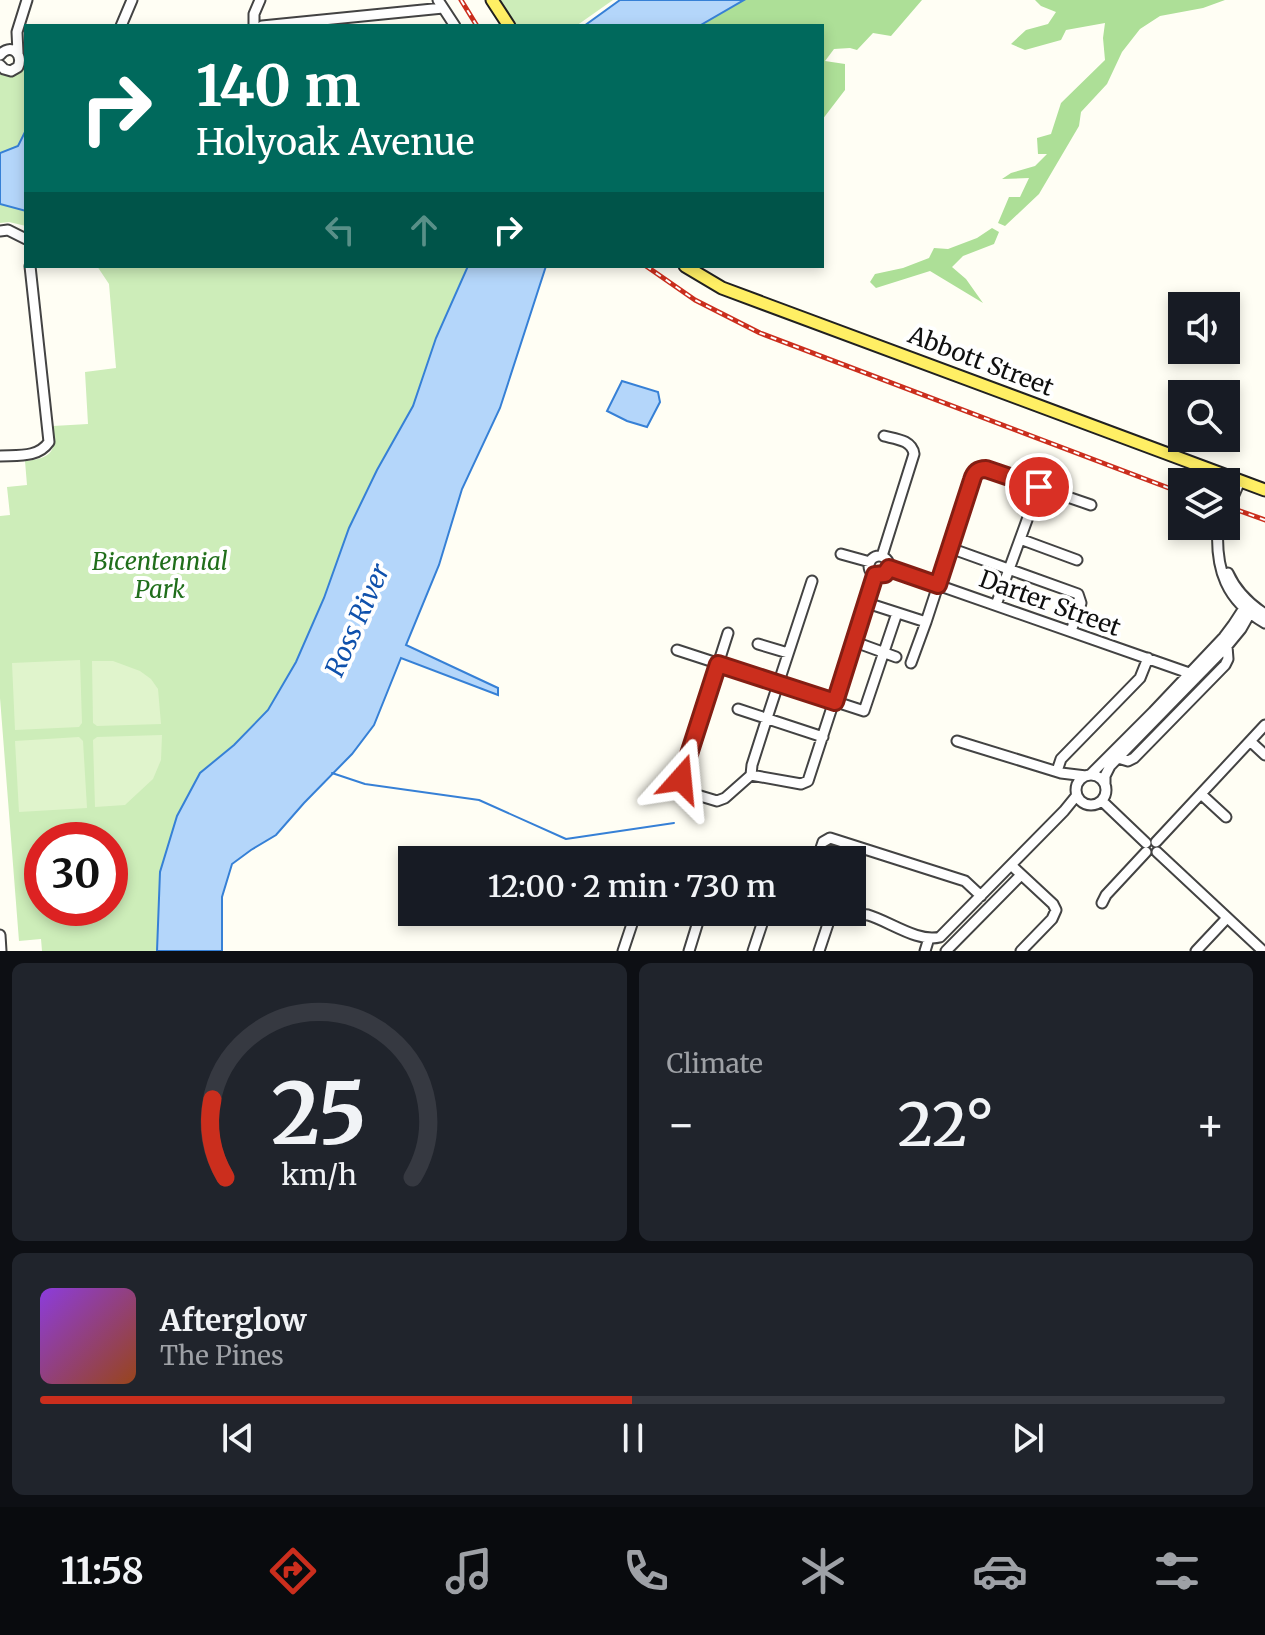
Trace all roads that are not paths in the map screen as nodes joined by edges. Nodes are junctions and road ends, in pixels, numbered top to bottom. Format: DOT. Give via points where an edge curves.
graph roads {
  1 [pos="27,0"];
  2 [pos="132,0"];
  3 [pos="260,0"];
  4 [pos="492,0"];
  5 [pos="441,4"];
  6 [pos="122,24"];
  7 [pos="254,24"];
  8 [pos="278,24"];
  9 [pos="454,24"];
  10 [pos="508,24"];
  11 [pos="17,32"];
  12 [pos="1,52"];
  13 [pos="21,54"];
  14 [pos="5,68"];
  15 [pos="0,231"];
  16 [pos="24,238"];
  17 [pos="30,268"];
  18 [pos="688,268"];
  19 [pos="884,436"];
  20 [pos="0,456"];
  21 [pos="1200,468"];
  22 [pos="1240,481"];
  23 [pos="1039,487"];
  24 [pos="1265,490"];
  25 [pos="1091,505"];
  26 [pos="1020,539"];
  27 [pos="1222,540"];
  28 [pos="950,548"];
  29 [pos="841,554"];
  30 [pos="882,556"];
  31 [pos="1077,560"];
  32 [pos="870,562"];
  33 [pos="889,568"];
  34 [pos="1009,568"];
  35 [pos="875,575"];
  36 [pos="812,581"];
  37 [pos="938,585"];
  38 [pos="867,603"];
  39 [pos="996,605"];
  40 [pos="1249,607"];
  41 [pos="897,613"];
  42 [pos="1265,614"];
  43 [pos="926,622"];
  44 [pos="1265,624"];
  45 [pos="1241,629"];
  46 [pos="1071,631"];
  47 [pos="728,633"];
  48 [pos="855,642"];
  49 [pos="758,644"];
  50 [pos="1227,646"];
  51 [pos="677,650"];
  52 [pos="883,652"];
  53 [pos="788,653"];
  54 [pos="896,657"];
  55 [pos="1148,658"];
  56 [pos="911,663"];
  57 [pos="718,664"];
  58 [pos="1192,676"];
  59 [pos="778,684"];
  60 [pos="835,702"];
  61 [pos="738,709"];
  62 [pos="767,718"];
  63 [pos="1265,725"];
  64 [pos="823,737"];
  65 [pos="957,741"];
  66 [pos="1250,741"];
  67 [pos="1265,755"];
  68 [pos="1118,758"];
  69 [pos="1059,772"];
  70 [pos="751,775"];
  71 [pos="1088,775"];
  72 [pos="1105,784"];
  73 [pos="1201,794"];
  74 [pos="1079,795"];
  75 [pos="1102,801"];
  76 [pos="1226,817"];
  77 [pos="822,846"];
  78 [pos="855,846"];
  79 [pos="1151,847"];
  80 [pos="866,849"];
  81 [pos="1011,865"];
  82 [pos="1021,875"];
  83 [pos="981,896"];
  84 [pos="1102,903"];
  85 [pos="866,915"];
  86 [pos="1227,918"];
  87 [pos="631,926"];
  88 [pos="697,926"];
  89 [pos="761,926"];
  90 [pos="827,926"];
  91 [pos="0,935"];
  92 [pos="929,938"];
  93 [pos="1,951"];
  94 [pos="623,951"];
  95 [pos="689,951"];
  96 [pos="753,951"];
  97 [pos="819,951"];
  98 [pos="925,951"];
  99 [pos="946,951"];
  100 [pos="1021,951"];
  101 [pos="1196,951"];
  102 [pos="1263,951"];
  1 -- 11 [label="street"];
  2 -- 6 [label="street"];
  3 -- 7 [label="street"];
  4 -- 10 [label="main road"];
  5 -- 8 [label="street"];
  5 -- 9 [label="street"];
  11 -- 12 [label="street"];
  11 -- 13 [label="street"];
  12 -- 13 [label="street"];
  13 -- 14 [label="street" via="20,63"];
  15 -- 16 [label="street"];
  17 -- 20 [label="street" via="49,442 38,453"];
  18 -- 21 [label="main road, Abbott Street" via="722,288"];
  19 -- 30 [label="street" via="909,444 914,454"];
  22 -- 24 [label="main road, Abbott Street"];
  23 -- 25 [label="street"];
  23 -- 26 [label="street"];
  23 -- 28 [label="street" via="986,469 975,472"];
  26 -- 31 [label="street"];
  26 -- 34 [label="street"];
  27 -- 40 [label="street" via="1226,570"];
  28 -- 34 [label="street"];
  28 -- 37 [label="street"];
  29 -- 32 [label="street"];
  30 -- 32 [label="street"];
  30 -- 33 [label="street"];
  32 -- 35 [label="street"];
  33 -- 35 [label="street"];
  33 -- 37 [label="street, Darter Street"];
  34 -- 39 [label="street"];
  34 -- 46 [label="street" via="1078,594 1081,603"];
  35 -- 38 [label="street"];
  36 -- 53 [label="street"];
  37 -- 39 [label="street, Darter Street"];
  37 -- 43 [label="street"];
  38 -- 41 [label="street"];
  38 -- 48 [label="street"];
  39 -- 46 [label="street, Darter Street"];
  40 -- 42 [label="street"];
  40 -- 44 [label="street"];
  40 -- 45 [label="street"];
  40 -- 58 [label="street"];
  41 -- 43 [label="street"];
  41 -- 52 [label="street"];
  43 -- 56 [label="street"];
  44 -- 45 [label="street"];
  45 -- 50 [label="street"];
  46 -- 55 [label="street, Darter Street"];
  47 -- 57 [label="street"];
  48 -- 52 [label="street"];
  48 -- 60 [label="street"];
  49 -- 53 [label="street"];
  50 -- 58 [label="street"];
  50 -- 68 [label="street" via="1225,665 1134,758"];
  51 -- 57 [label="street"];
  52 -- 54 [label="street"];
  52 -- 60 [label="street" via="864,711"];
  53 -- 59 [label="street"];
  55 -- 58 [label="street, Darter Street"];
  55 -- 69 [label="street" via="1140,678 1061,759"];
  57 -- 59 [label="street"];
  57 -- 70 [label="street" via="681,786 717,801"];
  58 -- 68 [label="street"];
  58 -- 71 [label="street"];
  59 -- 60 [label="street"];
  59 -- 62 [label="street"];
  60 -- 64 [label="street"];
  61 -- 62 [label="street"];
  62 -- 64 [label="street"];
  62 -- 70 [label="street"];
  63 -- 66 [label="street"];
  64 -- 70 [label="street" via="806,782"];
  65 -- 69 [label="street"];
  66 -- 67 [label="street"];
  66 -- 73 [label="street"];
  68 -- 72 [label="street" via="1107,771"];
  69 -- 71 [label="street"];
  69 -- 74 [label="street"];
  71 -- 72 [label="street"];
  71 -- 74 [label="street" via="1078,782"];
  72 -- 75 [label="street"];
  73 -- 76 [label="street"];
  73 -- 79 [label="street"];
  74 -- 75 [label="street" via="1091,805"];
  74 -- 81 [label="street"];
  75 -- 79 [label="street"];
  77 -- 78 [label="street" via="830,838"];
  79 -- 84 [label="street"];
  79 -- 86 [label="street"];
  80 -- 83 [label="street" via="965,881"];
  81 -- 82 [label="street"];
  81 -- 83 [label="street"];
  82 -- 99 [label="street"];
  82 -- 100 [label="street" via="1056,910"];
  83 -- 92 [label="street" via="945,933"];
  85 -- 92 [label="street"];
  86 -- 101 [label="street"];
  86 -- 102 [label="street"];
  87 -- 94 [label="street"];
  88 -- 95 [label="street"];
  89 -- 96 [label="street"];
  90 -- 97 [label="street"];
  91 -- 93 [label="street"];
  92 -- 98 [label="street"];
}
